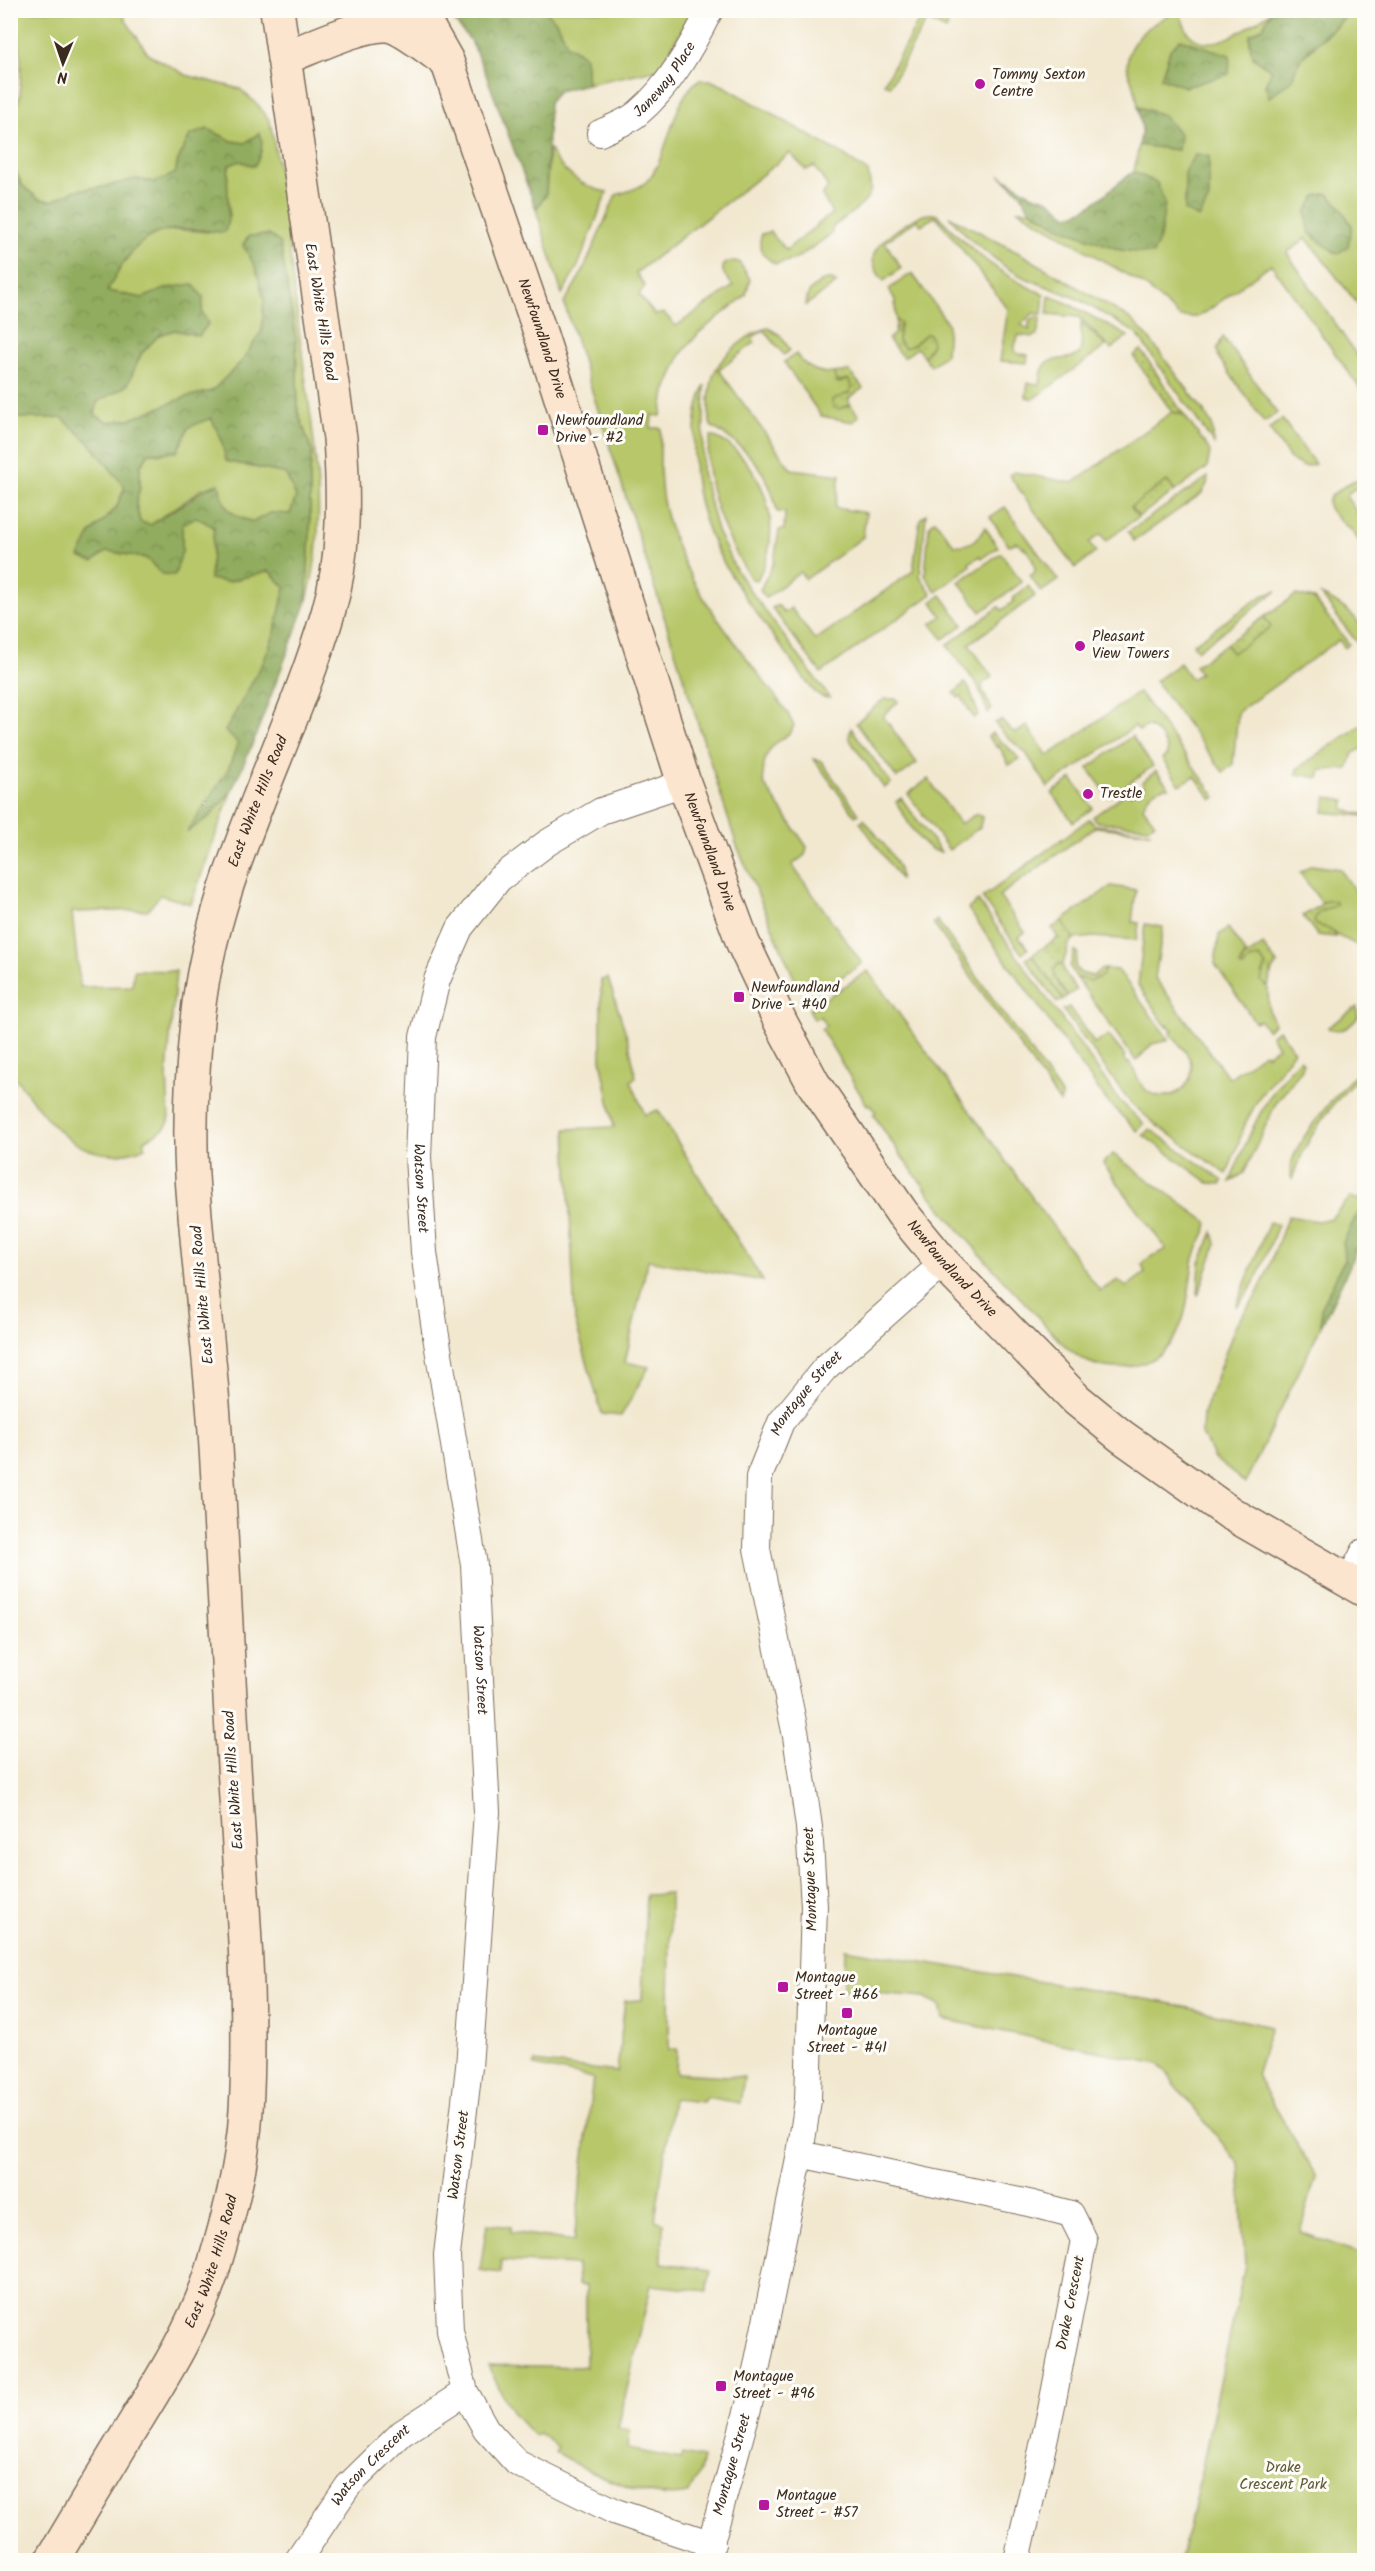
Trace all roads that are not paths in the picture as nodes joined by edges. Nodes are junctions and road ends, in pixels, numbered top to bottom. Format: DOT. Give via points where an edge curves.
graph roads {
  1 [pos="277,10"];
  2 [pos="417,10"];
  3 [pos="710,10"];
  4 [pos="284,58"];
  5 [pos="447,61"];
  6 [pos="600,133"];
  7 [pos="684,783"];
  8 [pos="943,1263"];
  9 [pos="1365,1552"];
  10 [pos="1356,1586"];
  11 [pos="800,2154"];
  12 [pos="465,2392"];
  13 [pos="709,2552"];
  14 [pos="52,2560"];
  15 [pos="298,2560"];
  16 [pos="1017,2560"];
  1 -- 4 [label="main road, East White Hills Road"];
  2 -- 5 [label="main road, Newfoundland Drive"];
  3 -- 6 [label="street, Janeway Place" via="692,45 664,84 637,114"];
  4 -- 5 [label="main road" via="351,31 388,25"];
  4 -- 14 [label="main road, East White Hills Road" via="340,438 344,500 340,556 329,611 232,867 208,950 197,1017 192,1099 192,1173 214,1418 244,1928 246,2114 237,2178 210,2277 191,2324 170,2367"];
  5 -- 7 [label="main road, Newfoundland Drive" via="539,329"];
  7 -- 8 [label="main road, Newfoundland Drive" via="743,944 802,1063 882,1184"];
  7 -- 12 [label="street, Watson Street" via="601,811 547,843 499,879 460,928 437,980 423,1037 418,1157 424,1252 474,1565 487,1812 469,2067 447,2256 450,2331"];
  8 -- 10 [label="main road, Newfoundland Drive" via="1047,1371 1121,1436 1230,1513"];
  8 -- 11 [label="street, Montague Street" via="825,1368 782,1422 759,1477 757,1549 810,1827 814,1906 808,2100"];
  9 -- 10 [label="street"];
  11 -- 13 [label="street, Montague Street" via="748,2405"];
  11 -- 16 [label="street, Drake Crescent" via="1071,2214 1084,2240"];
  12 -- 13 [label="street, Watson Street" via="486,2428 517,2463"];
  12 -- 15 [label="street, Watson Crescent" via="402,2433 348,2487"];
}
